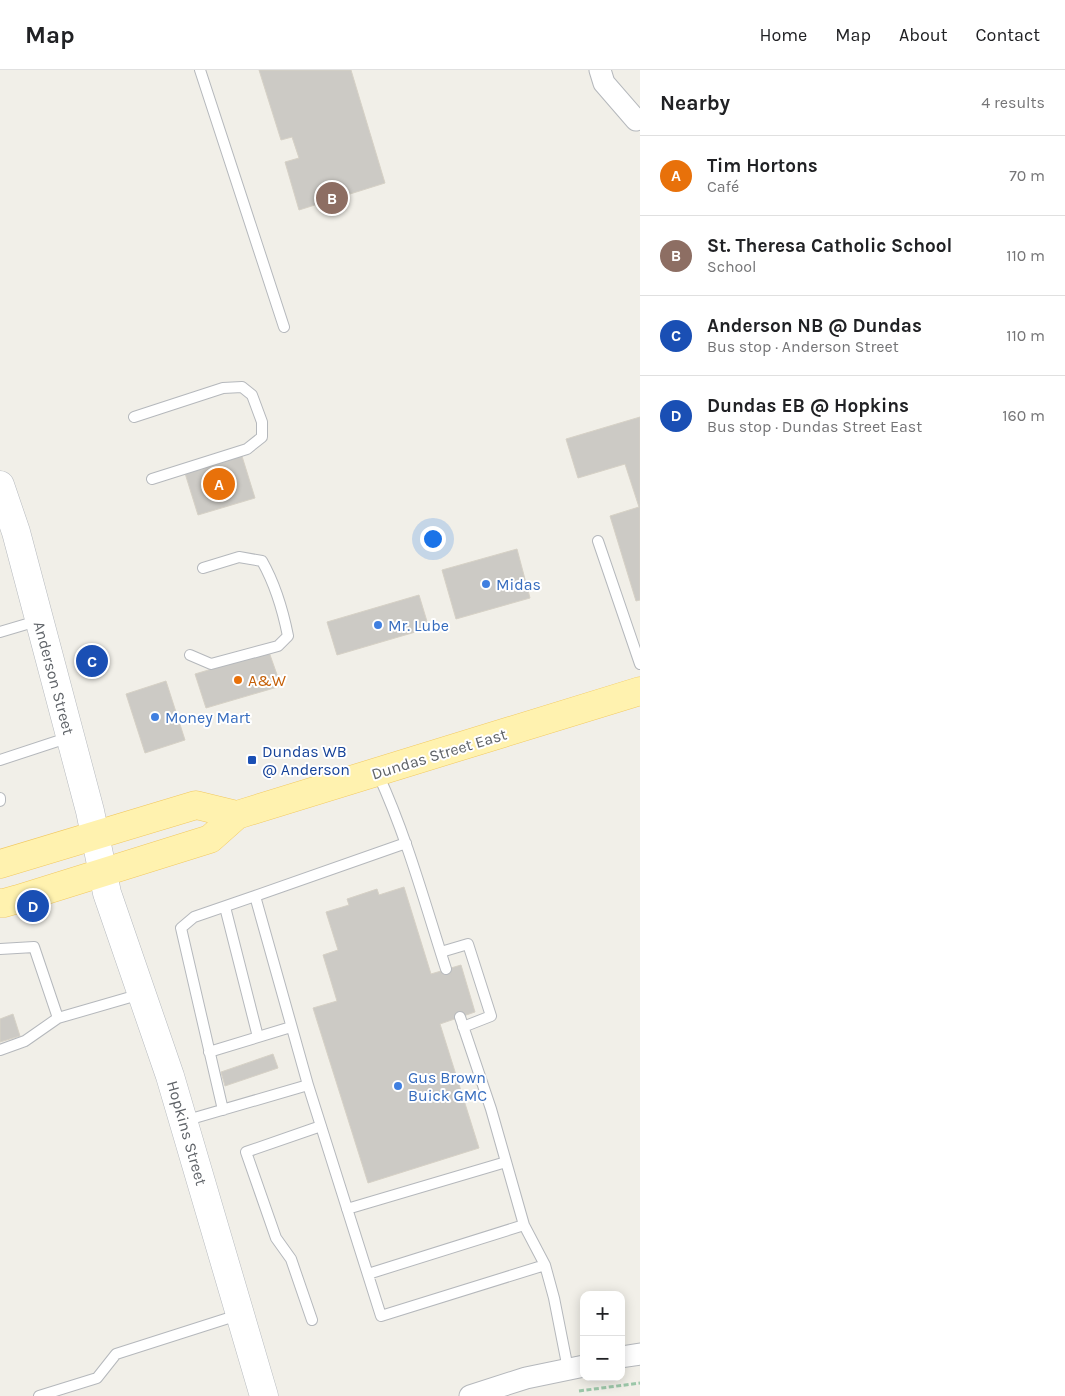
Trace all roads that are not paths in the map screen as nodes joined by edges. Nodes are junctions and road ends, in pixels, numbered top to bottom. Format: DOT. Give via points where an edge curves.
graph roads {
  1 [pos="200,70"];
  2 [pos="600,70"];
  3 [pos="640,119"];
  4 [pos="284,327"];
  5 [pos="134,417"];
  6 [pos="152,479"];
  7 [pos="0,485"];
  8 [pos="598,542"];
  9 [pos="203,568"];
  10 [pos="38,620"];
  11 [pos="0,632"];
  12 [pos="190,655"];
  13 [pos="640,664"];
  14 [pos="640,691"];
  15 [pos="70,737"];
  16 [pos="0,760"];
  17 [pos="378,773"];
  18 [pos="237,815"];
  19 [pos="96,835"];
  20 [pos="406,843"];
  21 [pos="0,864"];
  22 [pos="103,872"];
  23 [pos="255,896"];
  24 [pos="0,903"];
  25 [pos="225,907"];
  26 [pos="0,949"];
  27 [pos="441,952"];
  28 [pos="446,970"];
  29 [pos="142,994"];
  30 [pos="58,1018"];
  31 [pos="292,1027"];
  32 [pos="258,1037"];
  33 [pos="0,1050"];
  34 [pos="210,1052"];
  35 [pos="308,1085"];
  36 [pos="223,1110"];
  37 [pos="183,1121"];
  38 [pos="321,1126"];
  39 [pos="506,1162"];
  40 [pos="347,1209"];
  41 [pos="524,1225"];
  42 [pos="544,1265"];
  43 [pos="368,1274"];
  44 [pos="240,1315"];
  45 [pos="312,1320"];
  46 [pos="640,1354"];
  47 [pos="625,1356"];
  48 [pos="576,1367"];
  49 [pos="39,1396"];
  50 [pos="264,1396"];
  51 [pos="470,1396"];
  1 -- 4 [label="lane"];
  2 -- 3 [label="street" via="604,83 636,120"];
  5 -- 6 [label="lane" via="223,388 242,387 252,395 262,422 262,437 247,449"];
  7 -- 10 [label="main road, Anderson Street" via="16,532"];
  8 -- 13 [label="lane"];
  9 -- 12 [label="lane" via="240,556 262,561 272,581 288,636 278,646 211,664"];
  10 -- 11 [label="lane"];
  10 -- 15 [label="main road, Anderson Street"];
  14 -- 17 [label="main road, Dundas Street East"];
  15 -- 16 [label="lane"];
  15 -- 19 [label="main road, Anderson Street"];
  17 -- 18 [label="main road, Dundas Street East"];
  17 -- 20 [label="lane"];
  18 -- 19 [label="main road" via="196,805"];
  18 -- 22 [label="main road, Dundas Street East" via="210,839"];
  19 -- 21 [label="main road"];
  19 -- 22 [label="main road, Anderson Street"];
  20 -- 23 [label="lane"];
  20 -- 27 [label="lane"];
  22 -- 24 [label="main road, Dundas Street East"];
  22 -- 29 [label="main road, Hopkins Street"];
  23 -- 25 [label="lane"];
  23 -- 31 [label="lane"];
  25 -- 32 [label="lane"];
  25 -- 34 [label="lane" via="194,917 181,928"];
  26 -- 30 [label="lane" via="34,948"];
  27 -- 28 [label="lane"];
  27 -- 39 [label="lane" via="468,944 491,1016 462,1022"];
  29 -- 30 [label="lane"];
  29 -- 37 [label="main road, Hopkins Street"];
  30 -- 33 [label="lane" via="26,1041"];
  31 -- 32 [label="lane"];
  31 -- 35 [label="lane"];
  32 -- 34 [label="lane"];
  34 -- 36 [label="lane"];
  35 -- 36 [label="lane"];
  35 -- 38 [label="lane"];
  36 -- 37 [label="lane"];
  37 -- 44 [label="main road, Hopkins Street"];
  38 -- 40 [label="lane"];
  38 -- 45 [label="lane" via="246,1152 276,1238 292,1259"];
  39 -- 40 [label="lane"];
  39 -- 41 [label="lane"];
  40 -- 43 [label="lane"];
  41 -- 42 [label="lane"];
  41 -- 43 [label="lane"];
  42 -- 43 [label="lane" via="381,1316"];
  42 -- 48 [label="lane"];
  44 -- 49 [label="lane" via="116,1354 97,1378"];
  44 -- 50 [label="main road, Hopkins Street"];
  46 -- 47 [label="street"];
  48 -- 51 [label="street" via="526,1378"];
}
